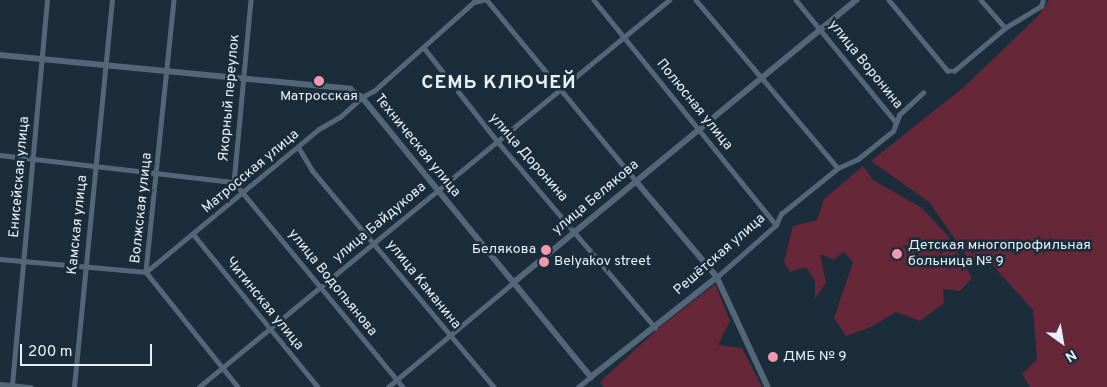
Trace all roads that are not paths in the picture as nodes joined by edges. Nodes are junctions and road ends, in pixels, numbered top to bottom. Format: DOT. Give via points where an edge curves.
graph roads {
  1 [pos="48,0"];
  2 [pos="112,0"];
  3 [pos="174,0"];
  4 [pos="251,0"];
  5 [pos="483,0"];
  6 [pos="487,0"];
  7 [pos="594,0"];
  8 [pos="669,0"];
  9 [pos="696,0"];
  10 [pos="796,0"];
  11 [pos="856,0"];
  12 [pos="889,0"];
  13 [pos="981,0"];
  14 [pos="1043,0"];
  15 [pos="473,1"];
  16 [pos="821,28"];
  17 [pos="1005,28"];
  18 [pos="624,38"];
  19 [pos="425,49"];
  20 [pos="0,55"];
  21 [pos="41,59"];
  22 [pos="106,65"];
  23 [pos="167,71"];
  24 [pos="762,78"];
  25 [pos="242,80"];
  26 [pos="561,91"];
  27 [pos="924,93"];
  28 [pos="362,97"];
  29 [pos="896,122"];
  30 [pos="700,128"];
  31 [pos="498,142"];
  32 [pos="299,148"];
  33 [pos="0,155"];
  34 [pos="34,159"];
  35 [pos="96,166"];
  36 [pos="838,168"];
  37 [pos="157,174"];
  38 [pos="636,181"];
  39 [pos="234,182"];
  40 [pos="436,191"];
  41 [pos="244,193"];
  42 [pos="776,225"];
  43 [pos="577,231"];
  44 [pos="194,235"];
  45 [pos="374,242"];
  46 [pos="0,260"];
  47 [pos="23,262"];
  48 [pos="84,268"];
  49 [pos="146,272"];
  50 [pos="717,276"];
  51 [pos="513,283"];
  52 [pos="320,286"];
  53 [pos="655,326"];
  54 [pos="270,329"];
  55 [pos="451,336"];
  56 [pos="222,367"];
  57 [pos="591,377"];
  58 [pos="397,379"];
  59 [pos="0,384"];
  60 [pos="12,385"];
  61 [pos="31,387"];
  62 [pos="74,387"];
  63 [pos="199,387"];
  64 [pos="238,387"];
  65 [pos="318,387"];
  66 [pos="388,387"];
  67 [pos="403,387"];
  68 [pos="494,387"];
  69 [pos="578,387"];
  70 [pos="768,387"];
  1 -- 21 [label="street, Енисейская улица"];
  2 -- 22 [label="street, Камская улица"];
  3 -- 23 [label="street, Волжская улица"];
  4 -- 25 [label="street, Якорный переулок"];
  5 -- 15 [label="street, Матросская улица"];
  6 -- 26 [label="street"];
  7 -- 18 [label="street, Полюсная улица"];
  8 -- 18 [label="street, улица Байдукова"];
  9 -- 24 [label="street"];
  10 -- 16 [label="street, улица Воронина"];
  11 -- 16 [label="street, улица Белякова"];
  12 -- 17 [label="street" via="948,71 954,71"];
  13 -- 17 [label="street"];
  14 -- 17 [label="street" via="1034,12"];
  15 -- 19 [label="street, Матросская улица"];
  16 -- 24 [label="street, улица Белякова"];
  16 -- 29 [label="street, улица Воронина"];
  18 -- 26 [label="street, улица Байдукова"];
  18 -- 30 [label="street, Полюсная улица"];
  19 -- 28 [label="street, Матросская улица"];
  19 -- 31 [label="street, улица Доронина"];
  20 -- 21 [label="street, Техническая улица"];
  21 -- 22 [label="street, Техническая улица"];
  21 -- 34 [label="street, Енисейская улица"];
  22 -- 23 [label="street, Техническая улица"];
  22 -- 35 [label="street, Камская улица"];
  23 -- 25 [label="street, Техническая улица"];
  23 -- 37 [label="street, Волжская улица"];
  24 -- 30 [label="street, улица Белякова"];
  24 -- 36 [label="street"];
  25 -- 28 [label="street, Техническая улица" via="350,89"];
  25 -- 39 [label="street, Якорный переулок"];
  26 -- 31 [label="street, улица Байдукова"];
  26 -- 38 [label="street"];
  27 -- 29 [label="street, Решётская улица"];
  28 -- 32 [label="street, Матросская улица"];
  28 -- 40 [label="street, Техническая улица"];
  29 -- 36 [label="street, Решётская улица" via="893,131 858,159"];
  30 -- 38 [label="street, улица Белякова"];
  30 -- 42 [label="street, Полюсная улица"];
  31 -- 40 [label="street, улица Байдукова"];
  31 -- 43 [label="street, улица Доронина"];
  32 -- 41 [label="street, Матросская улица"];
  32 -- 45 [label="street, улица Каманина" via="312,170"];
  33 -- 34 [label="street"];
  34 -- 35 [label="street"];
  34 -- 47 [label="street, Енисейская улица"];
  35 -- 37 [label="street"];
  35 -- 48 [label="street, Камская улица"];
  36 -- 42 [label="street, Решётская улица" via="781,214"];
  37 -- 39 [label="street"];
  37 -- 49 [label="street, Волжская улица"];
  38 -- 43 [label="street, улица Белякова"];
  38 -- 50 [label="street"];
  39 -- 41 [label="street, Якорный переулок"];
  40 -- 45 [label="street, улица Байдукова"];
  40 -- 51 [label="street, Техническая улица"];
  41 -- 44 [label="street, Матросская улица"];
  41 -- 52 [label="street, улица Водопьянова"];
  42 -- 50 [label="street, Решётская улица"];
  43 -- 51 [label="street, улица Белякова"];
  43 -- 53 [label="street, улица Доронина"];
  44 -- 49 [label="street, Матросская улица"];
  44 -- 54 [label="street, Читинская улица"];
  45 -- 52 [label="street, улица Байдукова"];
  45 -- 55 [label="street, улица Каманина"];
  46 -- 47 [label="street"];
  47 -- 48 [label="street"];
  47 -- 60 [label="street, Енисейская улица"];
  48 -- 49 [label="street"];
  48 -- 62 [label="street, Камская улица"];
  49 -- 56 [label="street, Волжская улица"];
  50 -- 53 [label="street, Решётская улица"];
  50 -- 70 [label="street"];
  51 -- 55 [label="street, улица Белякова"];
  51 -- 57 [label="street, Техническая улица"];
  52 -- 54 [label="street, улица Байдукова"];
  52 -- 58 [label="street, улица Водопьянова"];
  53 -- 57 [label="street, Решётская улица"];
  54 -- 56 [label="street, улица Байдукова"];
  54 -- 65 [label="street, Читинская улица"];
  55 -- 58 [label="street, улица Белякова"];
  55 -- 68 [label="street, улица Каманина"];
  56 -- 63 [label="street, улица Байдукова"];
  56 -- 64 [label="street, Волжская улица"];
  57 -- 69 [label="street, Решётская улица"];
  58 -- 66 [label="street, улица Белякова"];
  58 -- 67 [label="street, улица Водопьянова"];
  59 -- 60 [label="street"];
  60 -- 61 [label="street"];
}
